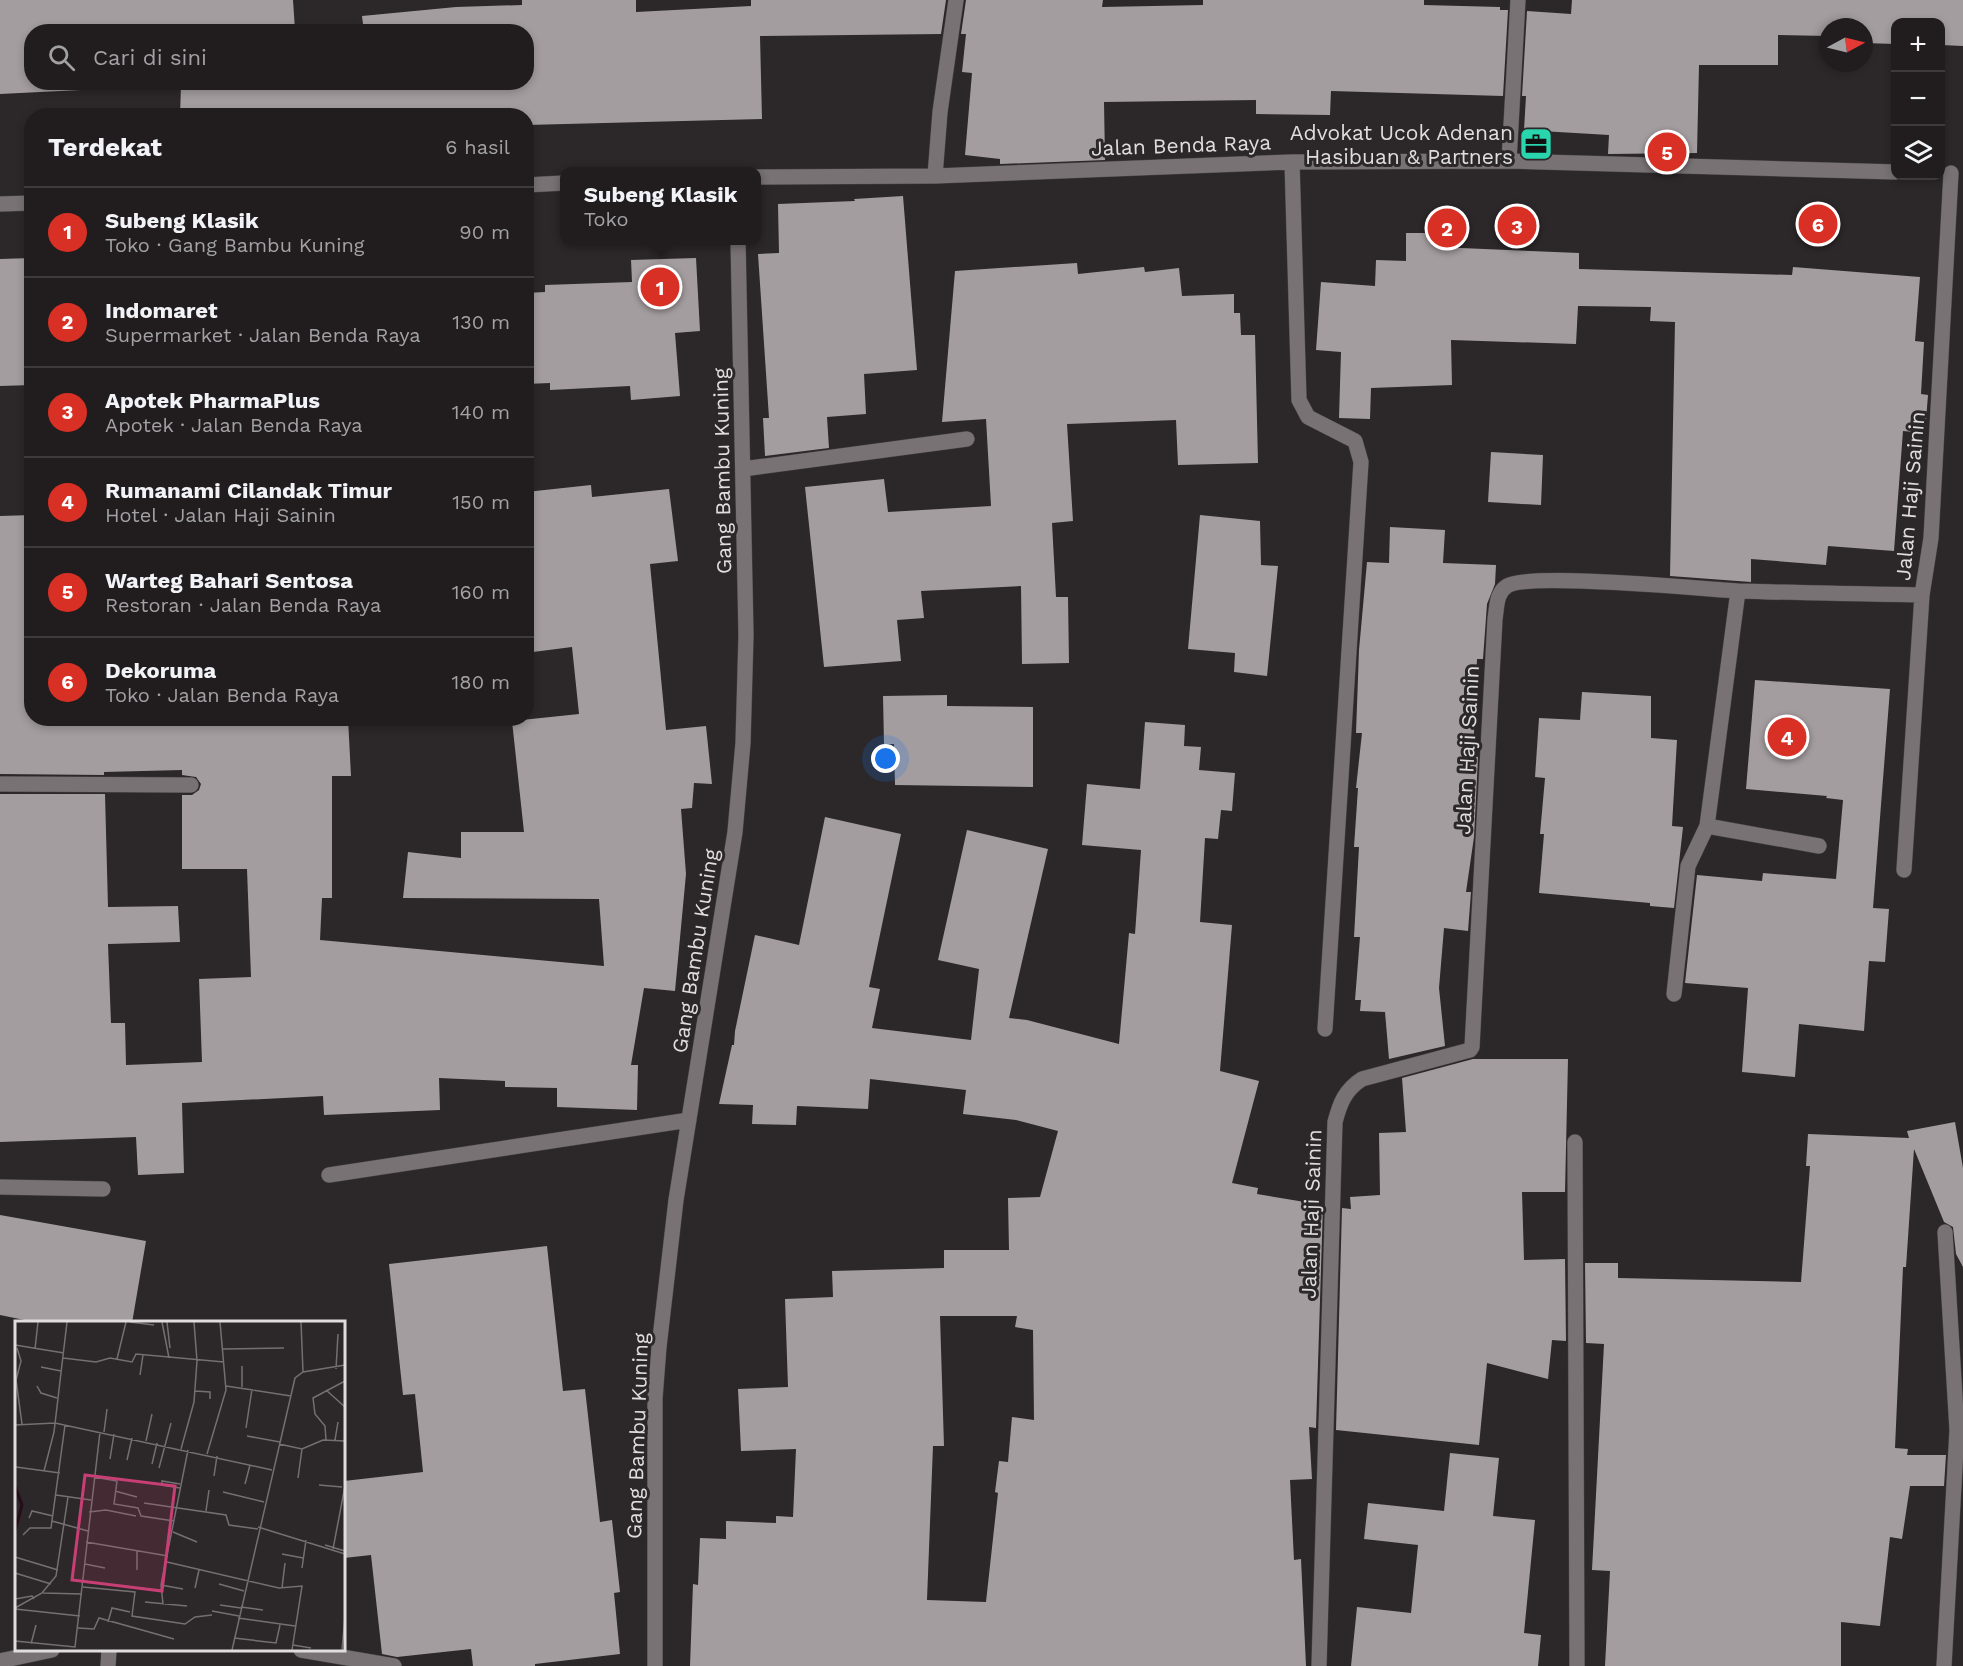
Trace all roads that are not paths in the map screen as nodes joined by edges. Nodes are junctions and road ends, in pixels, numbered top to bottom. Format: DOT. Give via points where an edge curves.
graph roads {
  1 [pos="956,0"];
  2 [pos="1518,0"];
  3 [pos="1509,161"];
  4 [pos="1292,162"];
  5 [pos="1891,172"];
  6 [pos="1951,173"];
  7 [pos="935,176"];
  8 [pos="761,177"];
  9 [pos="560,183"];
  10 [pos="534,185"];
  11 [pos="24,203"];
  12 [pos="0,204"];
  13 [pos="738,245"];
  14 [pos="967,439"];
  15 [pos="743,470"];
  16 [pos="1738,591"];
  17 [pos="1922,595"];
  18 [pos="0,784"];
  19 [pos="191,784"];
  20 [pos="1707,826"];
  21 [pos="1819,846"];
  22 [pos="1904,870"];
  23 [pos="1674,994"];
  24 [pos="1325,1029"];
  25 [pos="688,1120"];
  26 [pos="1575,1142"];
  27 [pos="329,1175"];
  28 [pos="0,1187"];
  29 [pos="103,1189"];
  30 [pos="1946,1232"];
  31 [pos="1960,1430"];
  32 [pos="47,1651"];
  33 [pos="110,1651"];
  34 [pos="307,1651"];
  35 [pos="0,1661"];
  36 [pos="108,1666"];
  37 [pos="394,1666"];
  38 [pos="655,1666"];
  39 [pos="1319,1666"];
  40 [pos="1577,1666"];
  41 [pos="1944,1666"];
  1 -- 7 [label="street"];
  2 -- 3 [label="street"];
  3 -- 4 [label="street, Jalan Benda Raya"];
  3 -- 5 [label="street, Jalan Benda Raya"];
  4 -- 7 [label="street, Jalan Benda Raya"];
  4 -- 24 [label="street" via="1299,400 1308,417 1355,441 1361,462"];
  6 -- 17 [label="street, Jalan Haji Sainin" via="1931,538"];
  7 -- 8 [label="street, Jalan Benda Raya"];
  9 -- 10 [label="street"];
  11 -- 12 [label="street"];
  13 -- 15 [label="street, Gang Bambu Kuning"];
  14 -- 15 [label="street"];
  15 -- 25 [label="street, Gang Bambu Kuning" via="746,635 743,743 735,832"];
  16 -- 17 [label="street, Jalan Haji Sainin"];
  16 -- 20 [label="street"];
  16 -- 39 [label="street, Jalan Haji Sainin" via="1531,581 1507,586 1499,594 1472,1047 1362,1079 1341,1100 1335,1122"];
  17 -- 22 [label="street"];
  18 -- 19 [label="street"];
  20 -- 21 [label="street"];
  20 -- 23 [label="street" via="1688,866"];
  25 -- 27 [label="street"];
  25 -- 38 [label="street, Gang Bambu Kuning" via="669,1252 656,1398"];
  26 -- 40 [label="street"];
  28 -- 29 [label="street"];
  30 -- 31 [label="street"];
  31 -- 41 [label="street"];
  32 -- 35 [label="street"];
  33 -- 36 [label="street"];
  34 -- 37 [label="street"];
}
